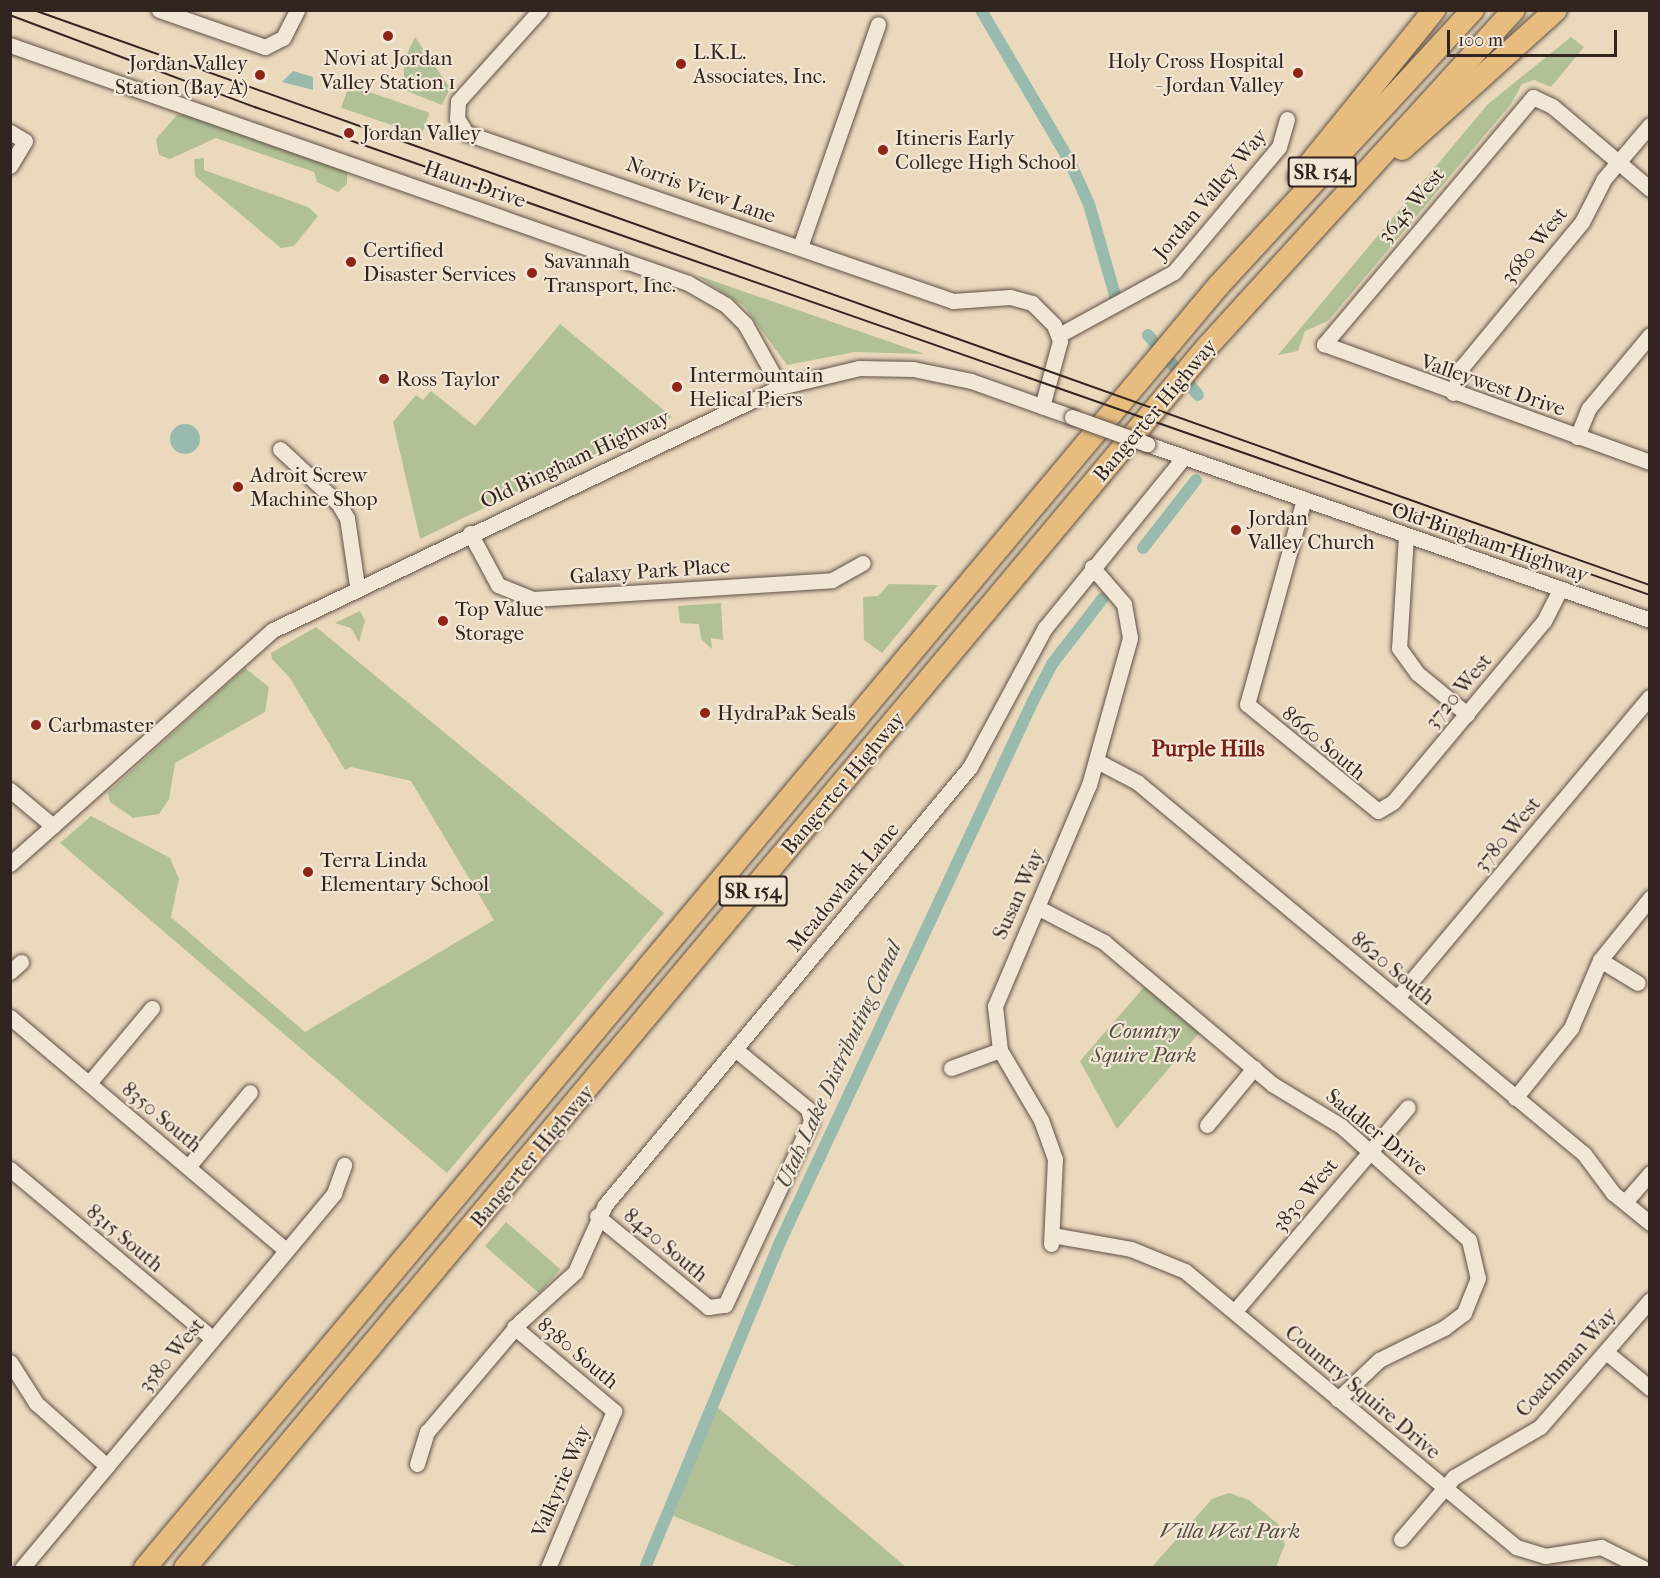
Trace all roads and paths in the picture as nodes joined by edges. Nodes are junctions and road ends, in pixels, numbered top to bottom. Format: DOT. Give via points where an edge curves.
graph roads {
  1 [pos="159,10"];
  2 [pos="297,10"];
  3 [pos="540,10"];
  4 [pos="1434,10"];
  5 [pos="1473,10"];
  6 [pos="1514,10"];
  7 [pos="1556,10"];
  8 [pos="878,24"];
  9 [pos="10,45"];
  10 [pos="1287,119"];
  11 [pos="1650,125"];
  12 [pos="10,132"];
  13 [pos="1618,162"];
  14 [pos="10,166"];
  15 [pos="1650,189"];
  16 [pos="1323,216"];
  17 [pos="800,247"];
  18 [pos="1239,263"];
  19 [pos="1059,335"];
  20 [pos="1650,335"];
  21 [pos="1324,344"];
  22 [pos="780,387"];
  23 [pos="1453,393"];
  24 [pos="1042,407"];
  25 [pos="1577,437"];
  26 [pos="280,449"];
  27 [pos="1184,457"];
  28 [pos="1650,462"];
  29 [pos="1304,500"];
  30 [pos="470,533"];
  31 [pos="1406,535"];
  32 [pos="863,563"];
  33 [pos="1092,567"];
  34 [pos="357,586"];
  35 [pos="1560,589"];
  36 [pos="1650,620"];
  37 [pos="1650,697"];
  38 [pos="1467,714"];
  39 [pos="1097,761"];
  40 [pos="10,790"];
  41 [pos="1378,811"];
  42 [pos="53,826"];
  43 [pos="10,864"];
  44 [pos="1650,898"];
  45 [pos="1037,907"];
  46 [pos="1600,960"];
  47 [pos="1638,983"];
  48 [pos="1397,998"];
  49 [pos="152,1008"];
  50 [pos="10,1017"];
  51 [pos="735,1049"];
  52 [pos="1000,1050"];
  53 [pos="951,1068"];
  54 [pos="1254,1068"];
  55 [pos="89,1083"];
  56 [pos="250,1092"];
  57 [pos="1515,1098"];
  58 [pos="1408,1107"];
  59 [pos="1207,1125"];
  60 [pos="1370,1151"];
  61 [pos="344,1165"];
  62 [pos="188,1167"];
  63 [pos="10,1169"];
  64 [pos="1650,1173"];
  65 [pos="1625,1202"];
  66 [pos="597,1216"];
  67 [pos="1650,1223"];
  68 [pos="1052,1240"];
  69 [pos="286,1250"];
  70 [pos="1650,1300"];
  71 [pos="1235,1311"];
  72 [pos="514,1327"];
  73 [pos="212,1338"];
  74 [pos="1606,1352"];
  75 [pos="10,1362"];
  76 [pos="1650,1389"];
  77 [pos="1338,1399"];
  78 [pos="614,1411"];
  79 [pos="417,1464"];
  80 [pos="107,1466"];
  81 [pos="1444,1488"];
  82 [pos="1401,1539"];
  83 [pos="22,1568"];
  84 [pos="145,1568"];
  85 [pos="185,1568"];
  86 [pos="548,1568"];
  87 [pos="1643,1568"];
  1 -- 2 [label="street" via="265,47 283,38"];
  3 -- 17 [label="street, Norris View Lane" via="458,101 456,114 466,133"];
  4 -- 18 [label="highway" via="1250,237"];
  5 -- 18 [label="highway, Bangerter Highway / SR 154"];
  6 -- 16 [label="highway, Bangerter Highway / SR 154"];
  7 -- 16 [label="highway" via="1490,75"];
  8 -- 17 [label="street"];
  9 -- 22 [label="street, Haun Drive" via="688,283 745,324"];
  10 -- 19 [label="street, Jordan Valley Way" via="1280,147 1174,272"];
  11 -- 13 [label="street, 3680 West"];
  12 -- 14 [label="street" via="25,141"];
  13 -- 15 [label="street"];
  13 -- 21 [label="street, 3645 West" via="1533,97"];
  13 -- 23 [label="street, 3680 West" via="1582,222 1462,367"];
  16 -- 85 [label="highway, Bangerter Highway / SR 154"];
  17 -- 19 [label="street, Norris View Lane" via="959,302 1025,300 1043,311"];
  18 -- 84 [label="highway, Bangerter Highway / SR 154"];
  19 -- 24 [label="street" via="1059,358"];
  20 -- 25 [label="street" via="1589,408"];
  21 -- 23 [label="street, Valleywest Drive"];
  22 -- 24 [label="street, Old Bingham Highway" via="859,368 913,369 971,381"];
  22 -- 30 [label="street, Old Bingham Highway"];
  23 -- 25 [label="street, Valleywest Drive"];
  24 -- 27 [label="street, Old Bingham Highway, bridge"];
  25 -- 28 [label="street, Valleywest Drive"];
  26 -- 34 [label="street" via="338,503 347,518"];
  27 -- 29 [label="street, Old Bingham Highway"];
  27 -- 33 [label="street, Meadowlark Lane"];
  29 -- 31 [label="street, Old Bingham Highway"];
  29 -- 41 [label="street, 8660 South" via="1247,704"];
  30 -- 32 [label="street, Galaxy Park Place" via="498,585 532,599 832,580"];
  30 -- 34 [label="street, Old Bingham Highway"];
  31 -- 35 [label="street, Old Bingham Highway"];
  31 -- 38 [label="street" via="1399,648 1412,668"];
  33 -- 39 [label="street, Susan Way" via="1117,591 1130,627"];
  33 -- 51 [label="street, Meadowlark Lane" via="1028,653 970,767"];
  34 -- 42 [label="street, Old Bingham Highway" via="243,652"];
  35 -- 36 [label="street, Old Bingham Highway"];
  35 -- 38 [label="street, 3720 West" via="1544,621"];
  37 -- 48 [label="street, 3780 West"];
  38 -- 41 [label="street, 3720 West" via="1393,802"];
  39 -- 45 [label="street, Susan Way"];
  39 -- 48 [label="street, 8620 South" via="1137,782"];
  40 -- 42 [label="street"];
  42 -- 43 [label="street, Old Bingham Highway"];
  44 -- 46 [label="street"];
  45 -- 52 [label="street, Susan Way" via="996,997"];
  45 -- 54 [label="street, Saddler Drive" via="1104,942"];
  46 -- 47 [label="street"];
  46 -- 57 [label="street" via="1571,1028"];
  48 -- 57 [label="street, 8620 South"];
  49 -- 55 [label="street"];
  50 -- 55 [label="street, 8350 South"];
  51 -- 66 [label="street, Meadowlark Lane"];
  51 -- 66 [label="street, 8420 South" via="810,1114 808,1131 730,1297 719,1309 708,1307"];
  52 -- 53 [label="street"];
  52 -- 68 [label="street, Susan Way" via="1052,1148 1057,1180"];
  54 -- 59 [label="street"];
  54 -- 60 [label="street, Saddler Drive"];
  55 -- 62 [label="street, 8350 South"];
  56 -- 62 [label="street"];
  57 -- 65 [label="street, 8620 South" via="1584,1154"];
  58 -- 60 [label="street, 3830 West"];
  60 -- 71 [label="street, 3830 West"];
  60 -- 77 [label="street, Saddler Drive" via="1462,1229 1476,1252 1476,1289 1456,1321 1379,1360"];
  61 -- 69 [label="street, 3580 West" via="334,1193"];
  62 -- 69 [label="street, 8350 South"];
  63 -- 73 [label="street, 8315 South"];
  64 -- 65 [label="street"];
  65 -- 67 [label="street, 8620 South"];
  66 -- 72 [label="street, Meadowlark Lane" via="575,1272"];
  68 -- 71 [label="street, Country Squire Drive" via="1167,1261"];
  69 -- 73 [label="street, 3580 West"];
  70 -- 74 [label="street, Coachman Way"];
  71 -- 77 [label="street, Country Squire Drive"];
  72 -- 78 [label="street, 8380 South"];
  72 -- 79 [label="street, Meadowlark Lane" via="424,1436"];
  73 -- 80 [label="street, 3580 West"];
  74 -- 76 [label="street"];
  74 -- 81 [label="street, Coachman Way" via="1540,1427 1467,1467"];
  75 -- 80 [label="street" via="36,1403"];
  77 -- 81 [label="street, Country Squire Drive"];
  78 -- 86 [label="street, Valkyrie Way"];
  80 -- 83 [label="street, 3580 West"];
  81 -- 82 [label="street, Coachman Way"];
  81 -- 87 [label="street, Country Squire Drive" via="1528,1553 1558,1555 1601,1547"];
}
